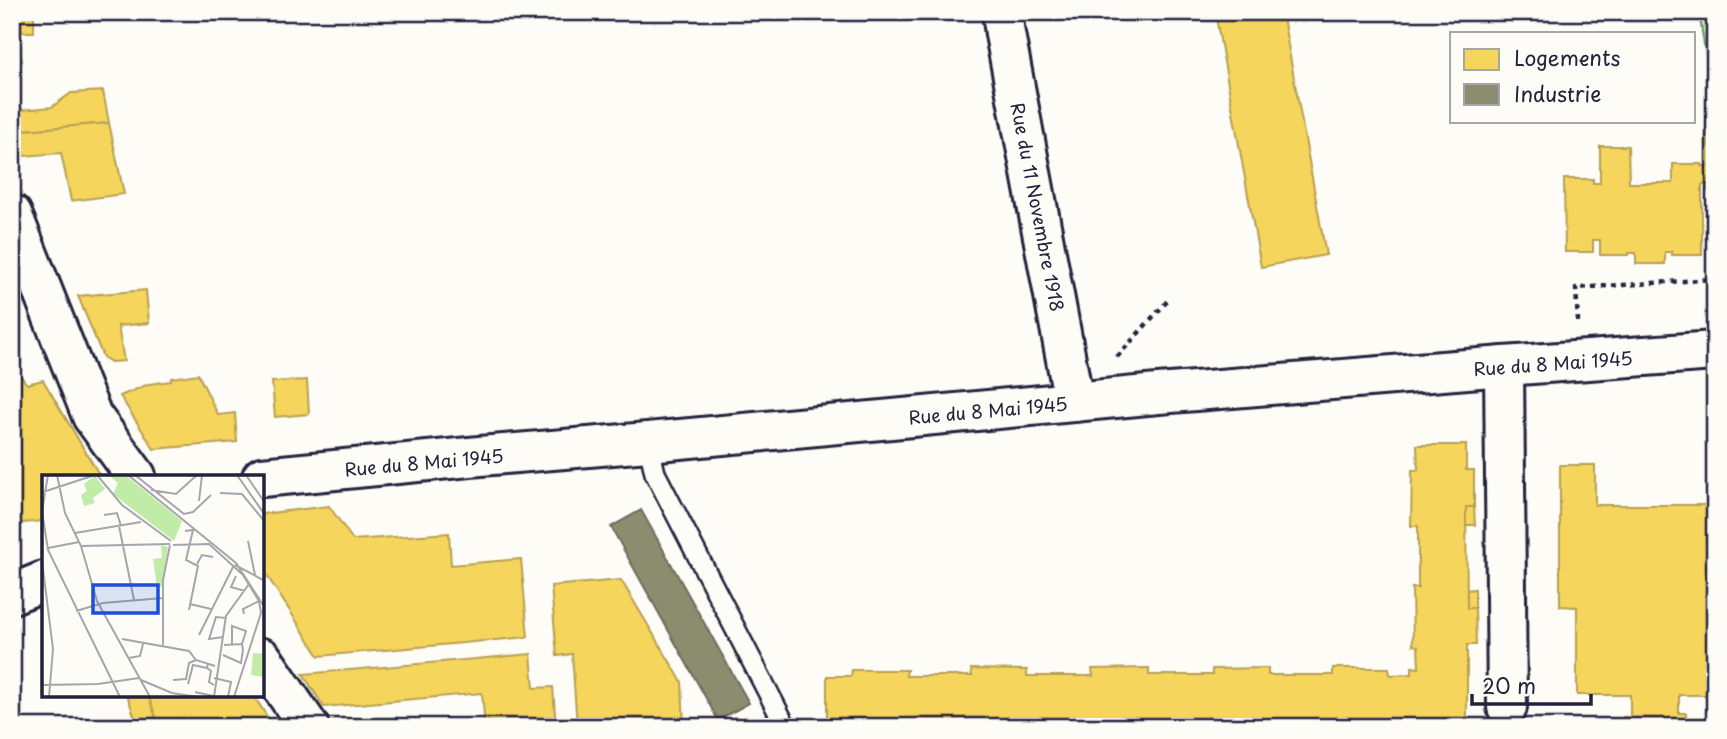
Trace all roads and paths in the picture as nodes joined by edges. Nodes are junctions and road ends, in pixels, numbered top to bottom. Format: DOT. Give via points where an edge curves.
graph roads {
  1 [pos="1002,12"];
  2 [pos="12,214"];
  3 [pos="1715,279"];
  4 [pos="1170,298"];
  5 [pos="1715,351"];
  6 [pos="1580,361"];
  7 [pos="1067,363"];
  8 [pos="1504,366"];
  9 [pos="1074,402"];
  10 [pos="648,442"];
  11 [pos="135,475"];
  12 [pos="264,477"];
  13 [pos="42,582"];
  14 [pos="12,594"];
  15 [pos="264,661"];
  16 [pos="1507,707"];
  17 [pos="309,727"];
  18 [pos="786,727"];
  1 -- 7 [label="street, Rue du 11 Novembre 1918"];
  2 -- 11 [label="street" via="92,416"];
  3 -- 6 [label="path" via="1576,288"];
  4 -- 7 [label="path" via="1116,357"];
  5 -- 6 [label="street, Rue du 8 Mai 1945"];
  6 -- 8 [label="street, Rue du 8 Mai 1945"];
  7 -- 9 [label="street, Rue du 11 Novembre 1918"];
  8 -- 9 [label="street, Rue du 8 Mai 1945"];
  8 -- 16 [label="street"];
  9 -- 10 [label="street, Rue du 8 Mai 1945"];
  10 -- 12 [label="street, Rue du 8 Mai 1945"];
  10 -- 18 [label="lane" via="655,473"];
  13 -- 14 [label="street"];
  15 -- 17 [label="street"];
}
